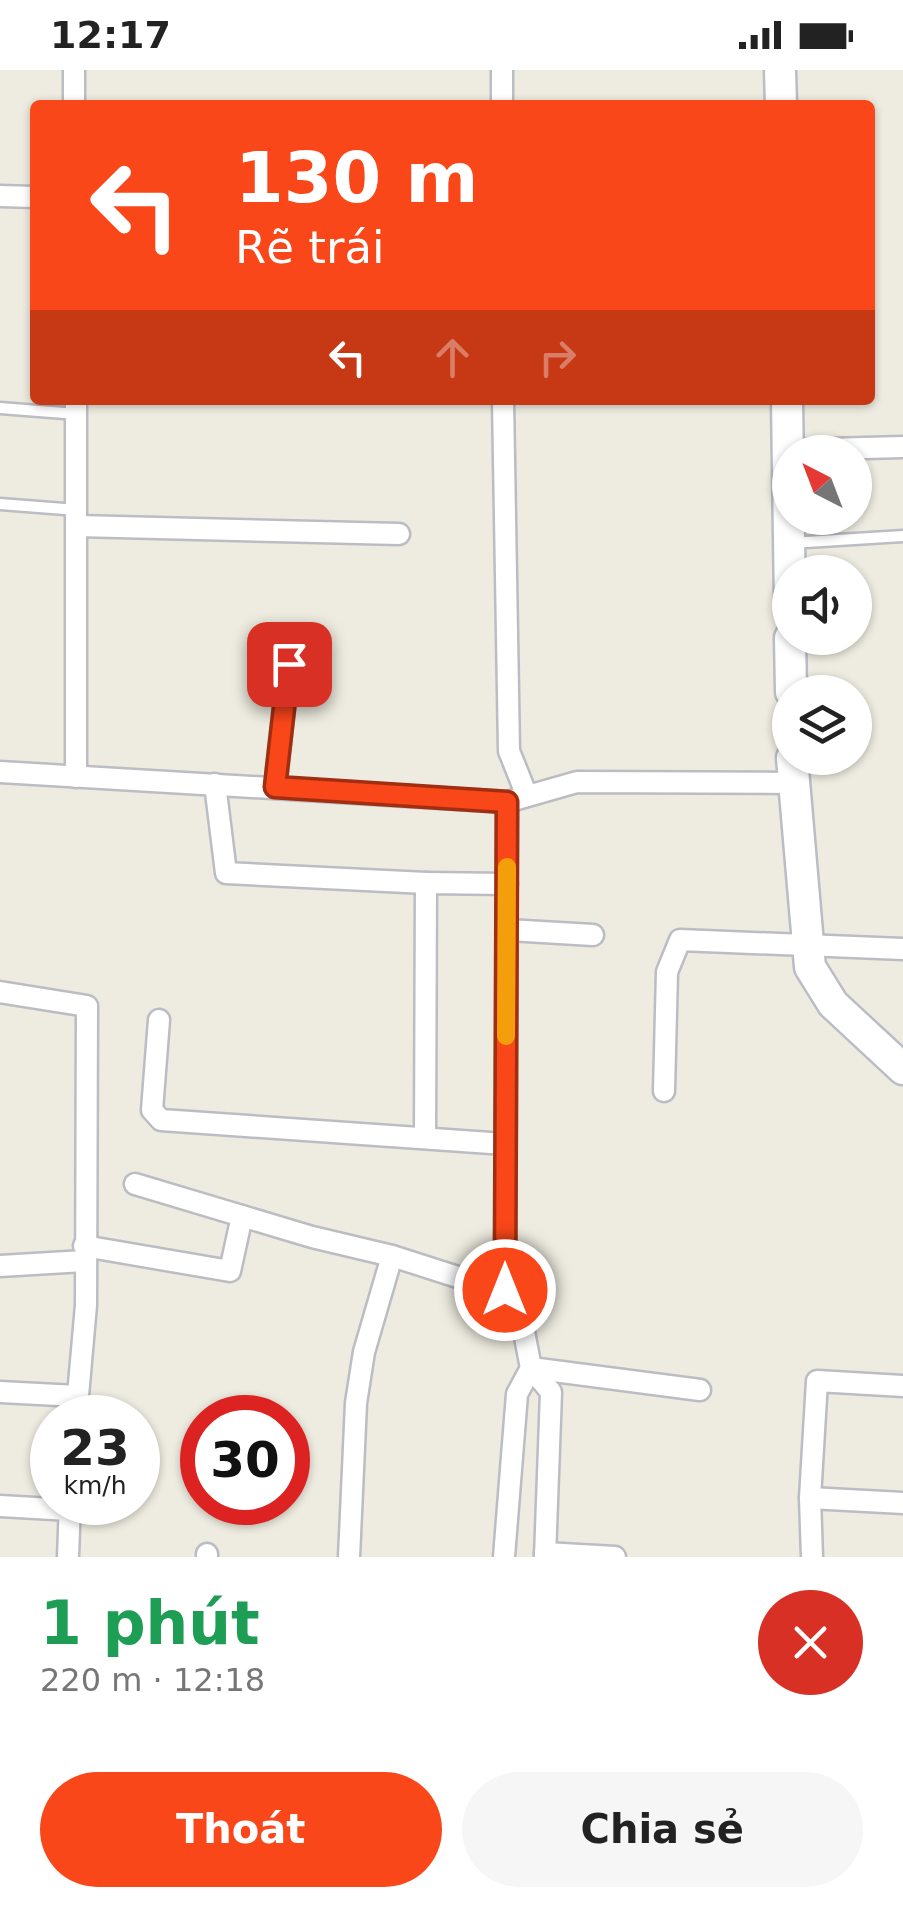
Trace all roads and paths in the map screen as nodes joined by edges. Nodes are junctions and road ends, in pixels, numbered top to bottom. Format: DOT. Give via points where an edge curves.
graph roads {
  1 [pos="74,70"];
  2 [pos="502,70"];
  3 [pos="780,70"];
  4 [pos="74,100"];
  5 [pos="502,100"];
  6 [pos="781,100"];
  7 [pos="0,196"];
  8 [pos="30,197"];
  9 [pos="504,405"];
  10 [pos="787,405"];
  11 [pos="76,407"];
  12 [pos="0,408"];
  13 [pos="788,435"];
  14 [pos="903,447"];
  15 [pos="872,448"];
  16 [pos="0,504"];
  17 [pos="78,518"];
  18 [pos="399,534"];
  19 [pos="789,535"];
  20 [pos="903,536"];
  21 [pos="789,543"];
  22 [pos="789,555"];
  23 [pos="289,664"];
  24 [pos="772,771"];
  25 [pos="0,772"];
  26 [pos="792,775"];
  27 [pos="76,777"];
  28 [pos="215,784"];
  29 [pos="275,787"];
  30 [pos="517,799"];
  31 [pos="426,882"];
  32 [pos="507,884"];
  33 [pos="506,930"];
  34 [pos="593,935"];
  35 [pos="808,947"];
  36 [pos="903,949"];
  37 [pos="0,992"];
  38 [pos="158,1020"];
  39 [pos="903,1069"];
  40 [pos="664,1091"];
  41 [pos="425,1138"];
  42 [pos="506,1144"];
  43 [pos="135,1184"];
  44 [pos="242,1216"];
  45 [pos="84,1254"];
  46 [pos="392,1256"];
  47 [pos="0,1266"];
  48 [pos="505,1290"];
  49 [pos="531,1368"];
  50 [pos="903,1386"];
  51 [pos="700,1390"];
  52 [pos="0,1392"];
  53 [pos="77,1395"];
  54 [pos="30,1398"];
  55 [pos="810,1498"];
  56 [pos="903,1503"];
  57 [pos="0,1506"];
  58 [pos="30,1506"];
  59 [pos="69,1525"];
  60 [pos="545,1555"];
  61 [pos="68,1557"];
  62 [pos="349,1557"];
  63 [pos="504,1557"];
  64 [pos="615,1557"];
  65 [pos="812,1557"];
  1 -- 4 [label="street"];
  2 -- 5 [label="street"];
  3 -- 6 [label="street"];
  7 -- 8 [label="street"];
  9 -- 30 [label="street" via="509,751"];
  10 -- 13 [label="street"];
  11 -- 12 [label="lane"];
  11 -- 17 [label="street"];
  14 -- 15 [label="street"];
  16 -- 17 [label="lane"];
  17 -- 18 [label="street"];
  17 -- 27 [label="street"];
  19 -- 21 [label="street"];
  20 -- 21 [label="lane"];
  21 -- 22 [label="street"];
  23 -- 29 [label="street"];
  24 -- 30 [label="street" via="577,782"];
  25 -- 27 [label="street"];
  26 -- 35 [label="street"];
  27 -- 28 [label="street"];
  28 -- 29 [label="street"];
  28 -- 31 [label="street" via="226,873"];
  29 -- 30 [label="street"];
  30 -- 32 [label="street"];
  31 -- 32 [label="street"];
  31 -- 41 [label="street"];
  32 -- 33 [label="street"];
  33 -- 34 [label="street"];
  33 -- 42 [label="street"];
  35 -- 36 [label="street"];
  35 -- 39 [label="street" via="810,967 834,1004"];
  35 -- 40 [label="street" via="680,940 667,972"];
  37 -- 45 [label="street" via="88,1006"];
  38 -- 41 [label="street" via="152,1110 161,1120"];
  41 -- 42 [label="street"];
  42 -- 48 [label="street"];
  43 -- 44 [label="street"];
  44 -- 45 [label="street" via="230,1272"];
  44 -- 46 [label="street"];
  45 -- 47 [label="street"];
  45 -- 53 [label="street"];
  46 -- 48 [label="street"];
  46 -- 62 [label="street" via="356,1403"];
  48 -- 49 [label="street" via="517,1296"];
  49 -- 51 [label="street"];
  49 -- 60 [label="street" via="550,1392"];
  49 -- 63 [label="street" via="517,1394"];
  50 -- 55 [label="street" via="817,1381"];
  52 -- 54 [label="street"];
  55 -- 56 [label="street"];
  55 -- 65 [label="street"];
  57 -- 58 [label="street"];
  59 -- 61 [label="street"];
  60 -- 64 [label="street"];
}
